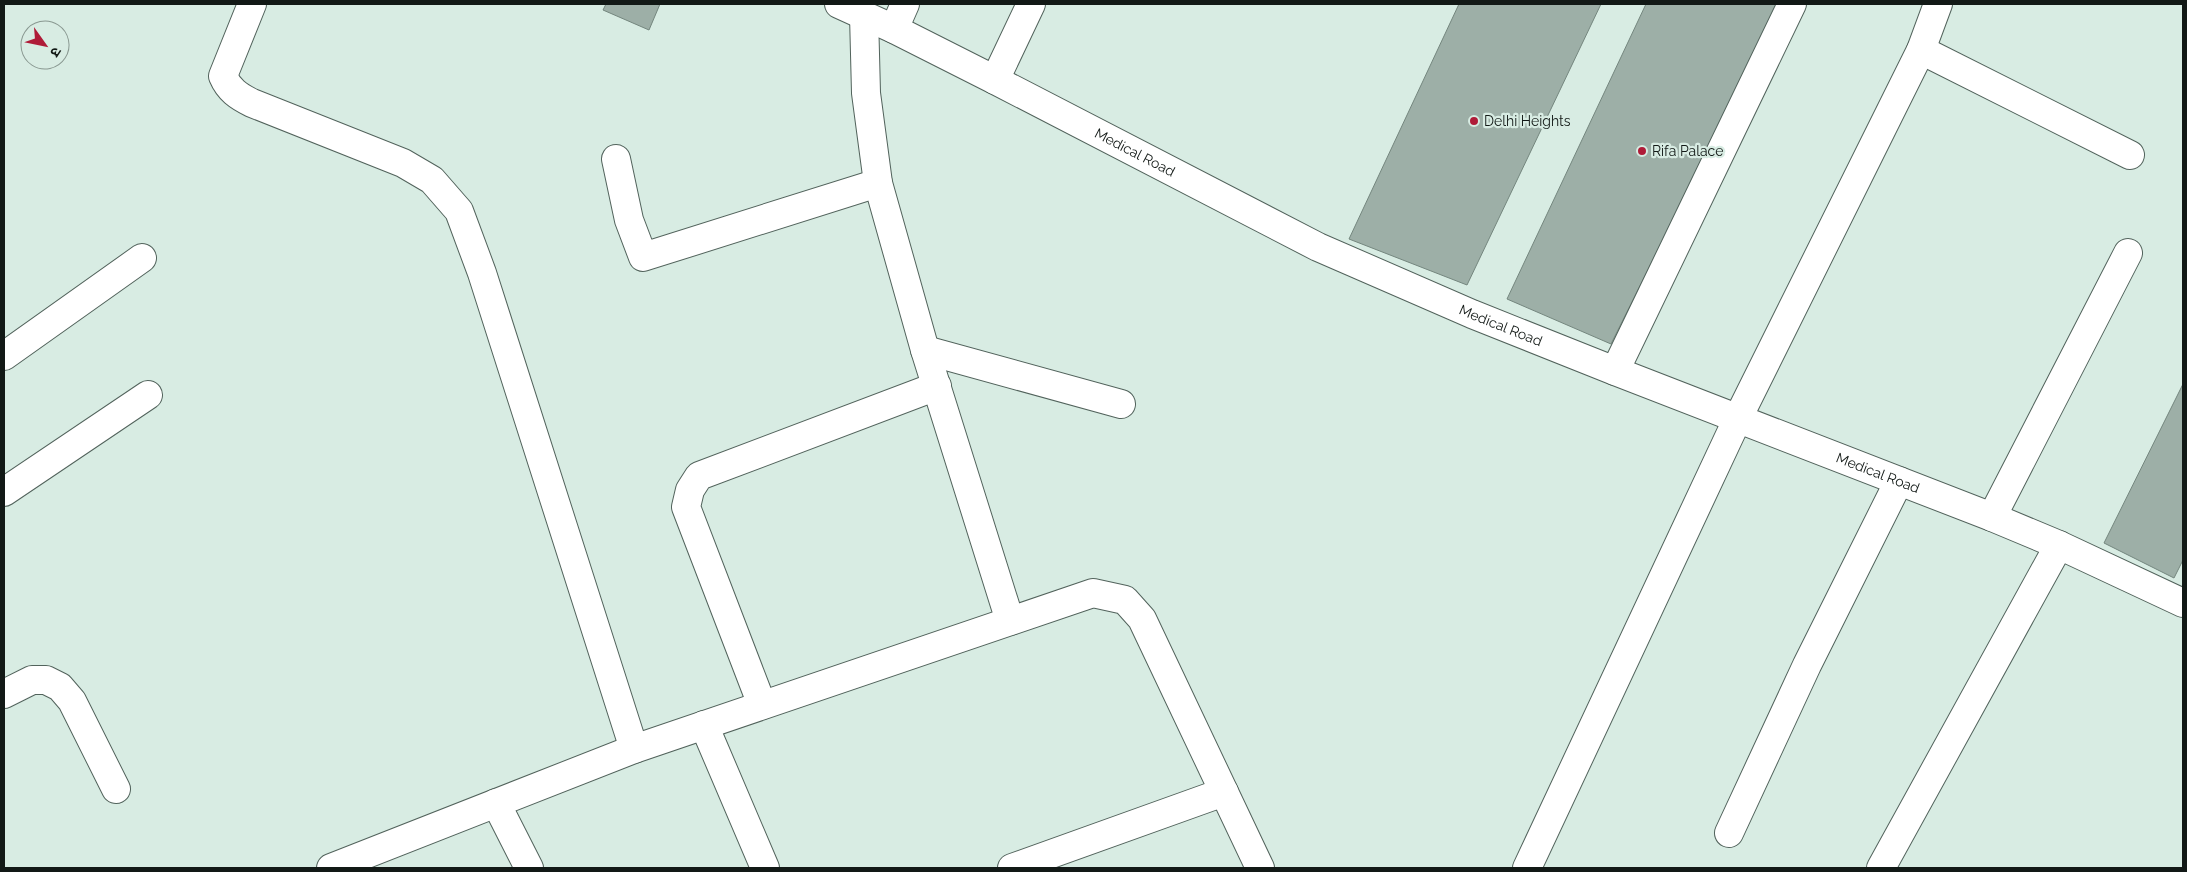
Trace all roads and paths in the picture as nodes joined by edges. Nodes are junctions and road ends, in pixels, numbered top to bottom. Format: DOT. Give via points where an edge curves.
graph roads {
  1 [pos="252,4"];
  2 [pos="839,4"];
  3 [pos="905,4"];
  4 [pos="1031,4"];
  5 [pos="1792,4"];
  6 [pos="1938,4"];
  7 [pos="864,15"];
  8 [pos="894,29"];
  9 [pos="1920,50"];
  10 [pos="995,80"];
  11 [pos="2130,155"];
  12 [pos="616,159"];
  13 [pos="878,183"];
  14 [pos="2128,253"];
  15 [pos="142,258"];
  16 [pos="925,350"];
  17 [pos="4,356"];
  18 [pos="1615,371"];
  19 [pos="937,386"];
  20 [pos="148,395"];
  21 [pos="1121,404"];
  22 [pos="1737,420"];
  23 [pos="1899,481"];
  24 [pos="4,492"];
  25 [pos="1992,517"];
  26 [pos="2059,545"];
  27 [pos="2183,603"];
  28 [pos="1010,621"];
  29 [pos="4,694"];
  30 [pos="762,705"];
  31 [pos="704,725"];
  32 [pos="634,749"];
  33 [pos="116,789"];
  34 [pos="1224,792"];
  35 [pos="496,803"];
  36 [pos="1728,833"];
  37 [pos="331,868"];
  38 [pos="529,868"];
  39 [pos="764,868"];
  40 [pos="1012,868"];
  41 [pos="1260,868"];
  42 [pos="1527,868"];
  43 [pos="1881,868"];
  1 -- 32 [label="street" via="223,76 236,95 403,163 432,180 459,211 482,273"];
  2 -- 7 [label="street, Medical Road"];
  3 -- 8 [label="street"];
  4 -- 10 [label="street"];
  5 -- 18 [label="street"];
  6 -- 9 [label="street"];
  7 -- 8 [label="street, Medical Road"];
  7 -- 13 [label="street" via="866,93"];
  8 -- 10 [label="street, Medical Road"];
  9 -- 11 [label="street"];
  9 -- 22 [label="street"];
  10 -- 18 [label="street, Medical Road" via="1318,247"];
  12 -- 13 [label="street" via="628,220 643,257"];
  13 -- 16 [label="street"];
  14 -- 25 [label="street"];
  15 -- 17 [label="street"];
  16 -- 19 [label="street"];
  16 -- 21 [label="street"];
  18 -- 22 [label="street, Medical Road"];
  19 -- 28 [label="street"];
  19 -- 30 [label="street" via="699,476 690,490 686,507"];
  20 -- 24 [label="street"];
  22 -- 23 [label="street, Medical Road"];
  22 -- 42 [label="street"];
  23 -- 25 [label="street, Medical Road"];
  23 -- 36 [label="street"];
  25 -- 26 [label="street, Medical Road"];
  26 -- 27 [label="street, Medical Road"];
  26 -- 43 [label="street"];
  28 -- 30 [label="street"];
  28 -- 34 [label="street" via="1093,593 1125,600 1142,619"];
  29 -- 33 [label="street" via="32,680 46,680 60,687 72,701"];
  30 -- 31 [label="street"];
  31 -- 32 [label="street"];
  31 -- 39 [label="street"];
  32 -- 35 [label="street"];
  34 -- 40 [label="street"];
  34 -- 41 [label="street"];
  35 -- 37 [label="street"];
  35 -- 38 [label="street"];
}
